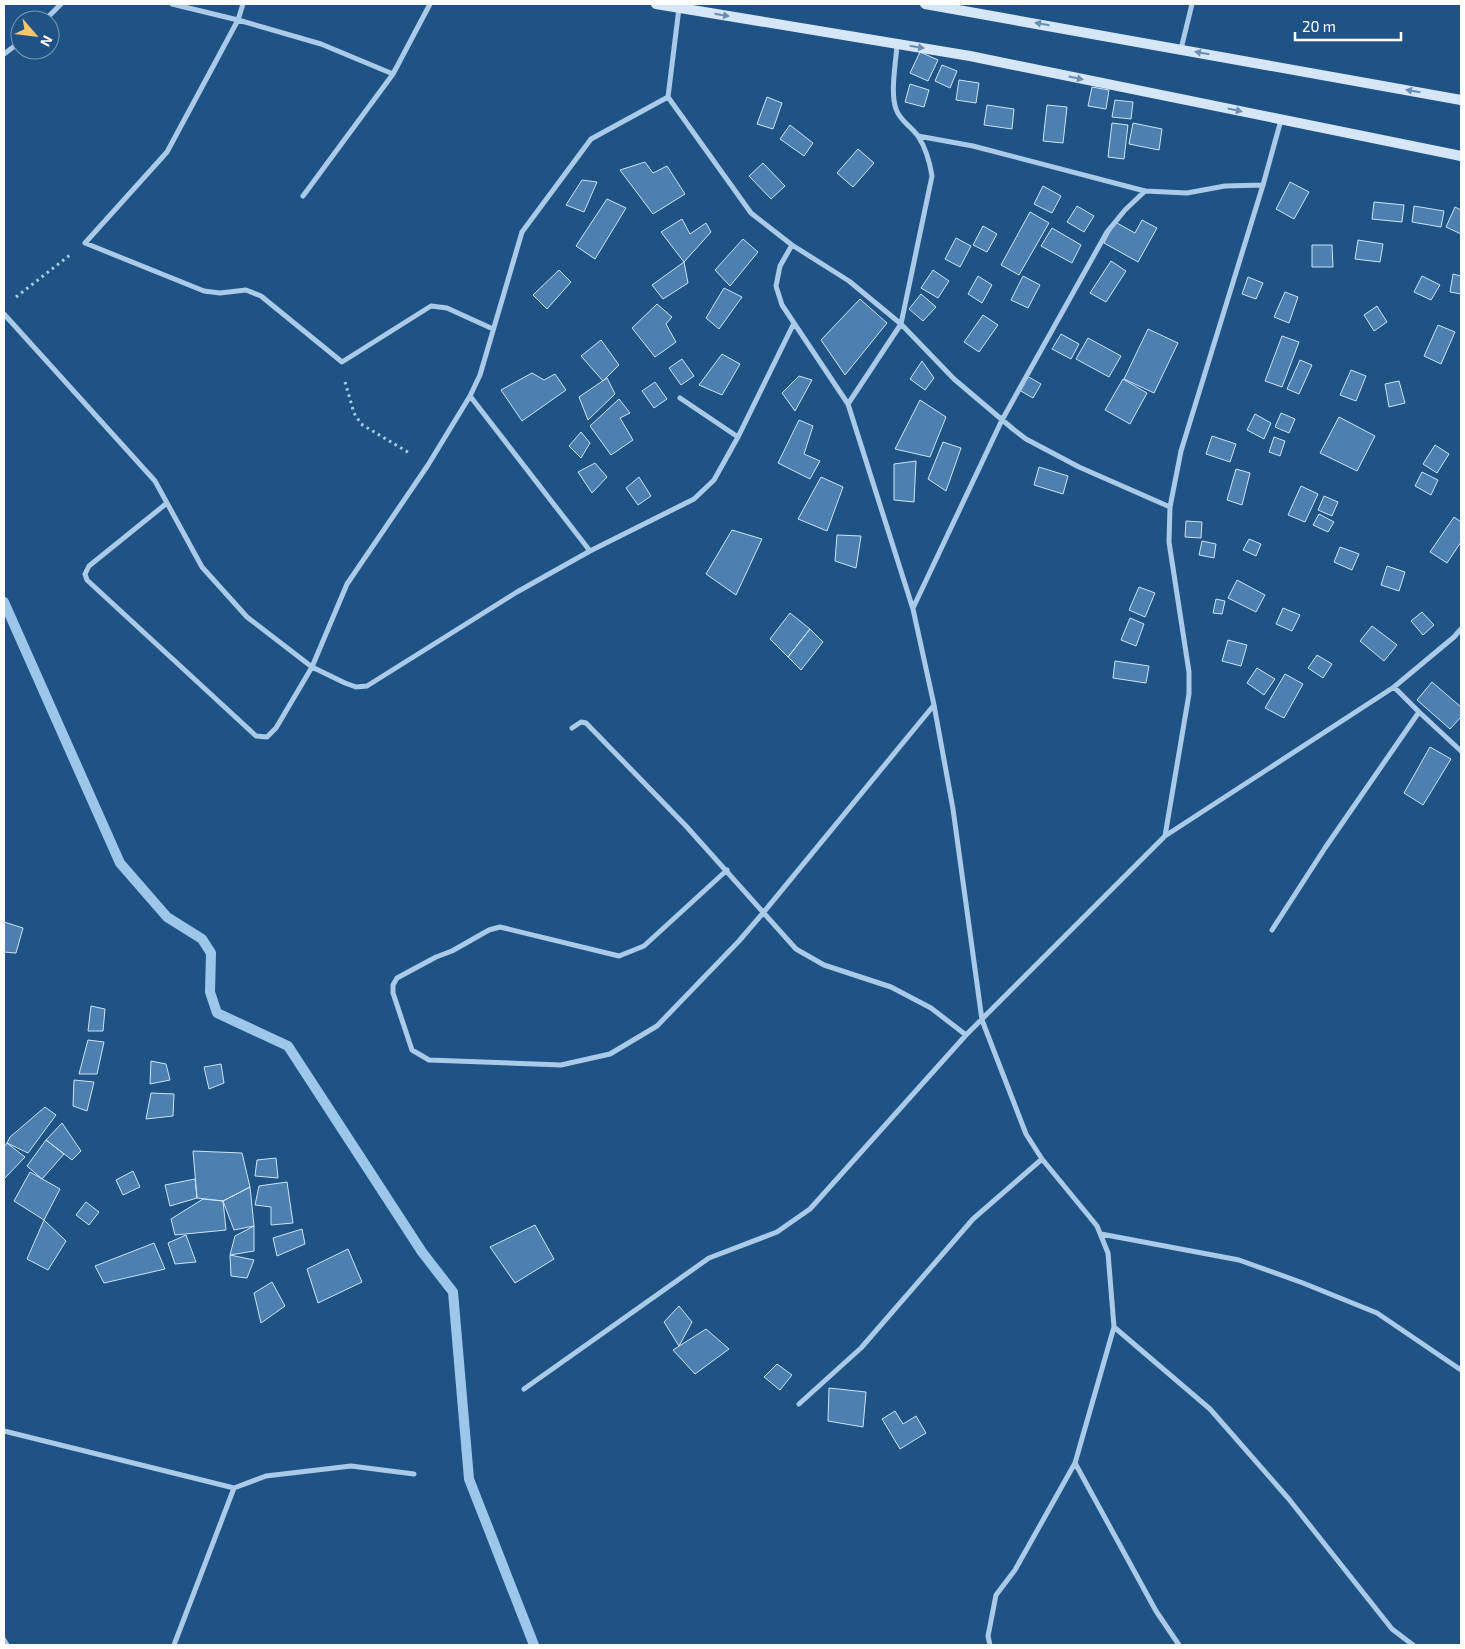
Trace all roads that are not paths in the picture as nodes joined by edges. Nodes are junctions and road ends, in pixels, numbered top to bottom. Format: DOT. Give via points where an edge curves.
graph roads {
  1 [pos="172,4"];
  2 [pos="243,4"];
  3 [pos="430,4"];
  4 [pos="656,4"];
  5 [pos="925,4"];
  6 [pos="1192,4"];
  7 [pos="680,8"];
  8 [pos="238,20"];
  9 [pos="897,44"];
  10 [pos="1181,50"];
  11 [pos="393,74"];
  12 [pos="668,97"];
  13 [pos="1461,100"];
  14 [pos="1280,120"];
  15 [pos="918,136"];
  16 [pos="1461,156"];
  17 [pos="1263,186"];
  18 [pos="1145,191"];
  19 [pos="303,196"];
  20 [pos="792,245"];
  21 [pos="4,314"];
  22 [pos="794,323"];
  23 [pos="901,324"];
  24 [pos="493,329"];
  25 [pos="470,396"];
  26 [pos="680,398"];
  27 [pos="848,404"];
  28 [pos="1002,420"];
  29 [pos="738,437"];
  30 [pos="167,503"];
  31 [pos="1170,507"];
  32 [pos="590,551"];
  33 [pos="913,608"];
  34 [pos="1461,629"];
  35 [pos="312,667"];
  36 [pos="1394,687"];
  37 [pos="934,705"];
  38 [pos="1419,712"];
  39 [pos="572,728"];
  40 [pos="1461,751"];
  41 [pos="1166,836"];
  42 [pos="727,870"];
  43 [pos="763,913"];
  44 [pos="1272,930"];
  45 [pos="982,1020"];
  46 [pos="966,1035"];
  47 [pos="1042,1159"];
  48 [pos="1100,1234"];
  49 [pos="1114,1327"];
  50 [pos="1461,1370"];
  51 [pos="524,1389"];
  52 [pos="799,1404"];
  53 [pos="4,1431"];
  54 [pos="1075,1463"];
  55 [pos="414,1474"];
  56 [pos="234,1488"];
  57 [pos="4,1640"];
  58 [pos="7,1645"];
  59 [pos="174,1645"];
  60 [pos="990,1645"];
  61 [pos="1179,1645"];
  62 [pos="1413,1645"];
  1 -- 8 [label="street"];
  2 -- 8 [label="street"];
  3 -- 11 [label="street"];
  4 -- 7 [label="main road"];
  10 -- 5 [label="main road, one-way"];
  6 -- 10 [label="street"];
  7 -- 9 [label="main road, one-way"];
  7 -- 12 [label="street"];
  8 -- 11 [label="street" via="321,44"];
  8 -- 24 [label="street" via="167,152 84,244 204,291 246,290 261,296 342,362 431,306 447,308"];
  9 -- 14 [label="main road, one-way"];
  9 -- 15 [label="street" via="894,99 901,119"];
  13 -- 10 [label="main road, one-way"];
  11 -- 19 [label="street"];
  12 -- 20 [label="street" via="751,213"];
  12 -- 24 [label="street" via="590,139 522,232"];
  14 -- 16 [label="main road"];
  14 -- 17 [label="street"];
  15 -- 18 [label="street" via="973,146"];
  15 -- 23 [label="street" via="931,165 932,176"];
  17 -- 18 [label="street" via="1225,186 1187,193"];
  17 -- 31 [label="street" via="1181,451"];
  18 -- 28 [label="street" via="1107,232"];
  20 -- 22 [label="street" via="780,266 776,286 782,305"];
  20 -- 23 [label="street" via="849,281"];
  21 -- 30 [label="street" via="155,481"];
  22 -- 27 [label="street"];
  22 -- 29 [label="street"];
  23 -- 27 [label="street"];
  23 -- 28 [label="street" via="954,379"];
  24 -- 25 [label="street" via="480,375"];
  25 -- 32 [label="street"];
  25 -- 35 [label="street" via="428,465 347,584"];
  26 -- 29 [label="street"];
  27 -- 33 [label="street"];
  28 -- 31 [label="street" via="1026,439 1079,467"];
  28 -- 33 [label="street"];
  29 -- 32 [label="street" via="714,480 694,499"];
  30 -- 35 [label="street" via="202,567 247,617"];
  30 -- 35 [label="street" via="89,566 85,574 87,580 256,736 267,737 276,728"];
  31 -- 41 [label="street" via="1169,542 1189,672 1189,694"];
  32 -- 35 [label="street" via="517,592 366,686 345,684"];
  33 -- 37 [label="street"];
  34 -- 36 [label="street"];
  36 -- 38 [label="street"];
  36 -- 41 [label="street"];
  37 -- 43 [label="street"];
  37 -- 45 [label="street" via="953,809"];
  38 -- 40 [label="street"];
  38 -- 44 [label="street"];
  39 -- 42 [label="street" via="586,723"];
  41 -- 45 [label="street"];
  42 -- 43 [label="street"];
  42 -- 43 [label="street" via="644,946 619,956 500,928 490,930 397,978 393,992 412,1050 429,1060 561,1065 610,1054 657,1026"];
  43 -- 46 [label="street" via="796,948 824,965 891,987 931,1008"];
  45 -- 46 [label="street"];
  45 -- 47 [label="street" via="1026,1134"];
  46 -- 51 [label="street" via="810,1209 777,1232 709,1258"];
  47 -- 48 [label="street" via="1097,1226"];
  47 -- 52 [label="street" via="973,1219 861,1348"];
  48 -- 49 [label="street" via="1108,1253"];
  48 -- 50 [label="street" via="1239,1260 1303,1283 1377,1313"];
  49 -- 54 [label="street"];
  49 -- 62 [label="street" via="1210,1409 1288,1498 1392,1629"];
  53 -- 56 [label="street"];
  54 -- 60 [label="street" via="1015,1570 996,1595 988,1636"];
  54 -- 61 [label="street" via="1156,1610"];
  55 -- 56 [label="street" via="350,1466 266,1476"];
  56 -- 59 [label="street"];
  57 -- 58 [label="street"];
}
